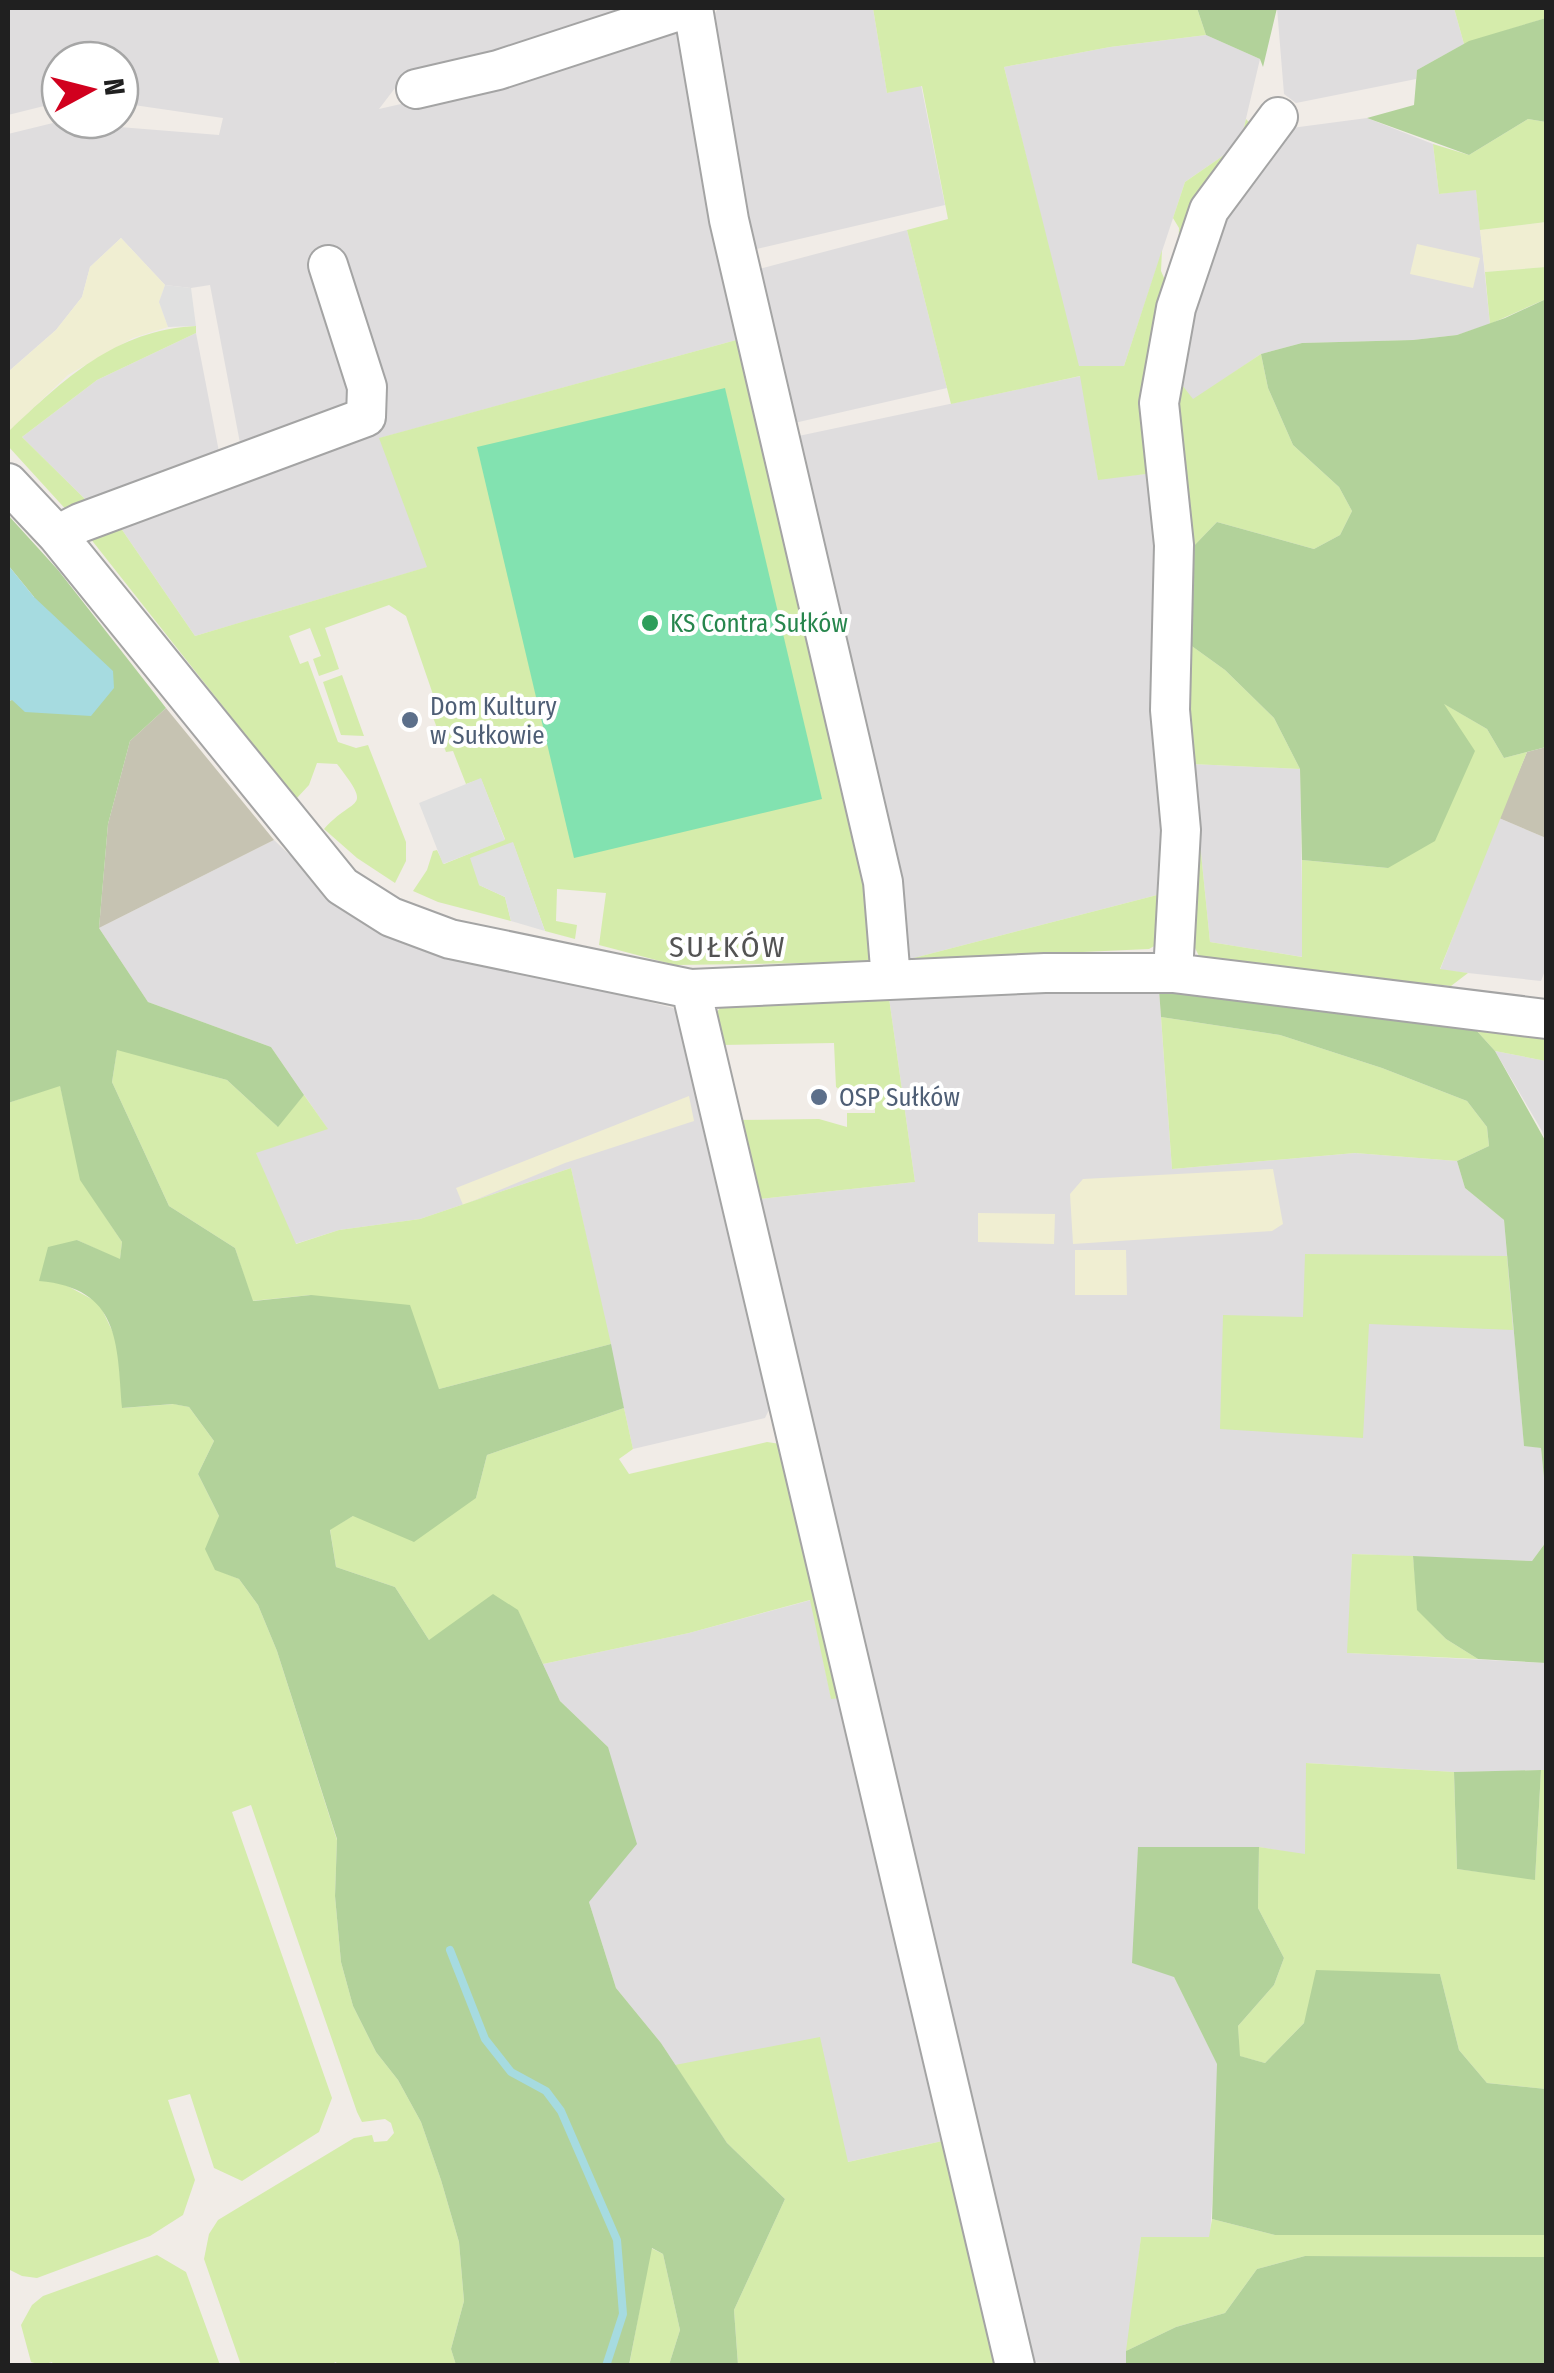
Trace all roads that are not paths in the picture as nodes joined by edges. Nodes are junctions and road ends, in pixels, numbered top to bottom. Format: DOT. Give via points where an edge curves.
graph roads {
  1 [pos="691,8"];
  2 [pos="416,89"];
  3 [pos="1278,117"];
  4 [pos="328,265"];
  5 [pos="8,482"];
  6 [pos="57,534"];
  7 [pos="1173,973"];
  8 [pos="891,980"];
  9 [pos="691,989"];
  10 [pos="1546,1019"];
  11 [pos="1015,2366"];
  1 -- 2 [label="street"];
  1 -- 8 [label="street" via="729,220 883,882"];
  3 -- 7 [label="street" via="1209,210 1176,308 1159,403 1174,545 1170,710 1181,830"];
  4 -- 6 [label="street" via="367,387 366,417"];
  5 -- 6 [label="street"];
  6 -- 9 [label="street" via="342,886 391,917 450,939"];
  7 -- 8 [label="street"];
  7 -- 10 [label="street"];
  8 -- 9 [label="street"];
  9 -- 11 [label="street"];
}
